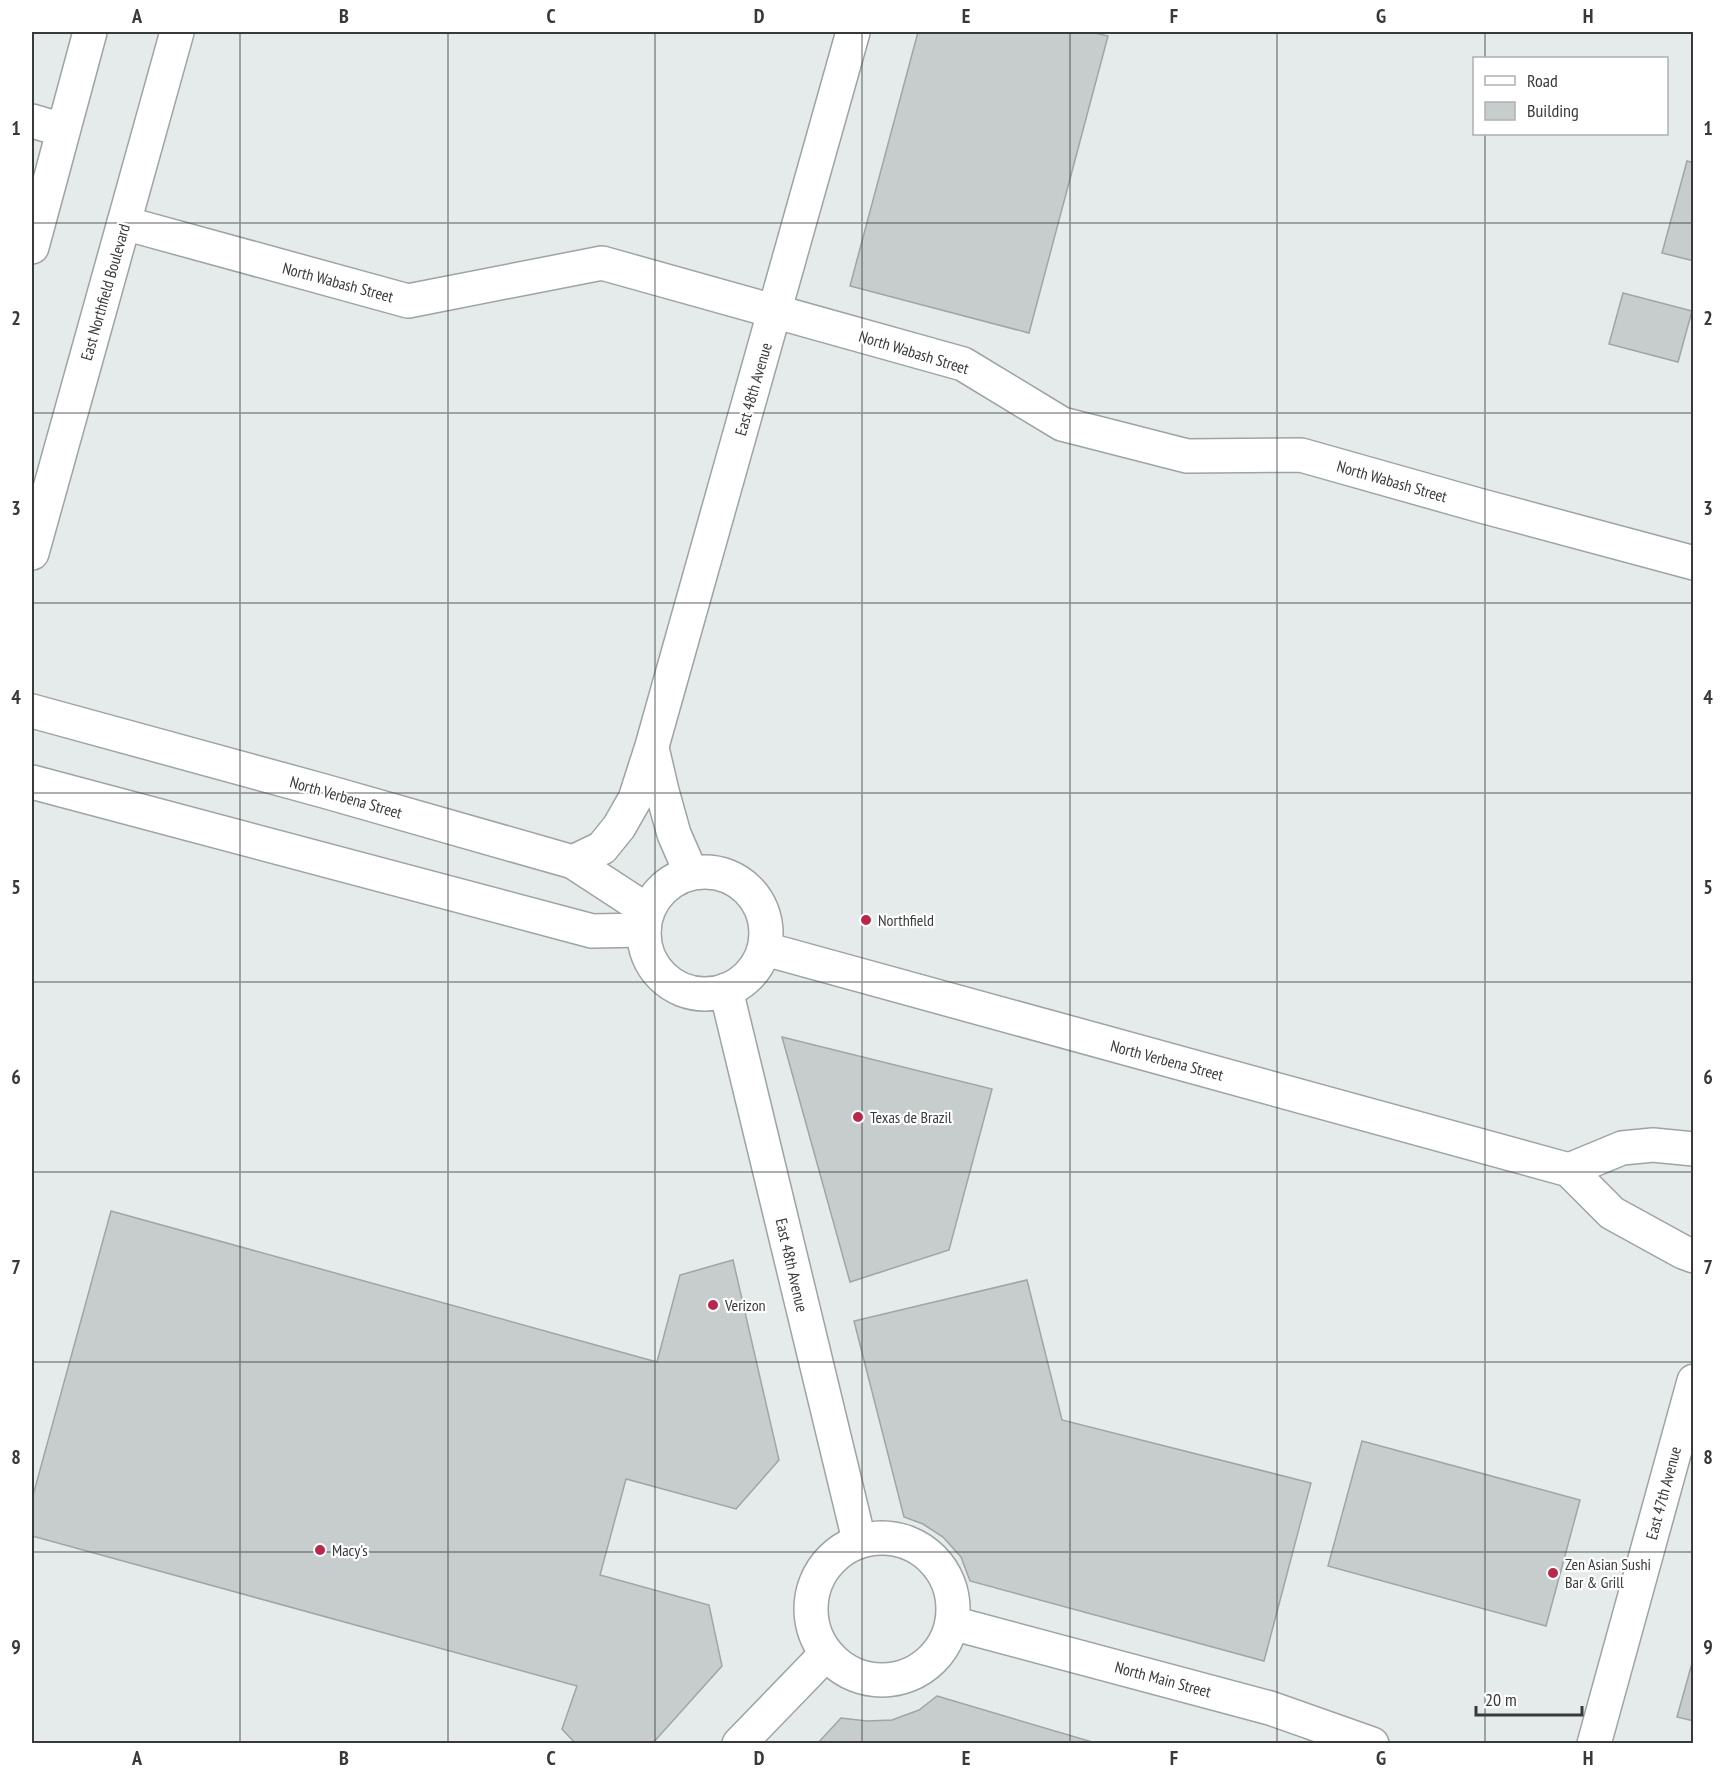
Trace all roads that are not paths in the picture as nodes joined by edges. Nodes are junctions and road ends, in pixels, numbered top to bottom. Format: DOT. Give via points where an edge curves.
graph roads {
  1 [pos="90,32"];
  2 [pos="177,32"];
  3 [pos="853,32"];
  4 [pos="32,121"];
  5 [pos="63,130"];
  6 [pos="124,223"];
  7 [pos="32,247"];
  8 [pos="775,311"];
  9 [pos="32,553"];
  10 [pos="1694,563"];
  11 [pos="32,711"];
  12 [pos="652,746"];
  13 [pos="32,782"];
  14 [pos="573,862"];
  15 [pos="691,873"];
  16 [pos="646,920"];
  17 [pos="765,949"];
  18 [pos="726,990"];
  19 [pos="1694,1149"];
  20 [pos="1569,1170"];
  21 [pos="1694,1256"];
  22 [pos="1694,1381"];
  23 [pos="859,1540"];
  24 [pos="952,1623"];
  25 [pos="826,1654"];
  26 [pos="739,1743"];
  27 [pos="1372,1743"];
  28 [pos="1594,1743"];
  1 -- 5 [label="street"];
  2 -- 6 [label="street, East Northfield Boulevard"];
  3 -- 8 [label="street, East 48th Avenue"];
  4 -- 5 [label="street"];
  5 -- 7 [label="street"];
  6 -- 8 [label="street, North Wabash Street" via="408,301 602,263"];
  6 -- 9 [label="street, East Northfield Boulevard"];
  8 -- 10 [label="street, North Wabash Street" via="963,364 1062,424 1187,456 1301,455"];
  8 -- 12 [label="street, East 48th Avenue"];
  11 -- 14 [label="street, North Verbena Street"];
  12 -- 14 [label="street, East 48th Avenue" via="635,799 619,827 602,848"];
  12 -- 15 [label="street, East 48th Avenue" via="674,834"];
  13 -- 16 [label="street" via="592,931"];
  14 -- 16 [label="street, North Verbena Street"];
  15 -- 16 [label="street" via="673,880 658,894"];
  15 -- 17 [label="street" via="712,871 732,877 750,889 767,928"];
  16 -- 18 [label="street" via="646,950 655,968 669,982 697,993"];
  17 -- 18 [label="street" via="743,981"];
  17 -- 20 [label="street, North Verbena Street"];
  18 -- 23 [label="street, East 48th Avenue"];
  19 -- 20 [label="street" via="1653,1145 1622,1148"];
  20 -- 21 [label="street, North Verbena Street" via="1612,1213"];
  22 -- 28 [label="street, East 47th Avenue"];
  23 -- 24 [label="street" via="901,1539 921,1548 937,1562 948,1580"];
  23 -- 25 [label="street" via="838,1551 822,1568 813,1589 812,1623"];
  24 -- 25 [label="street" via="944,1645 910,1675 864,1679 843,1669"];
  24 -- 27 [label="street, North Main Street" via="1270,1708"];
  25 -- 26 [label="street"];
}
